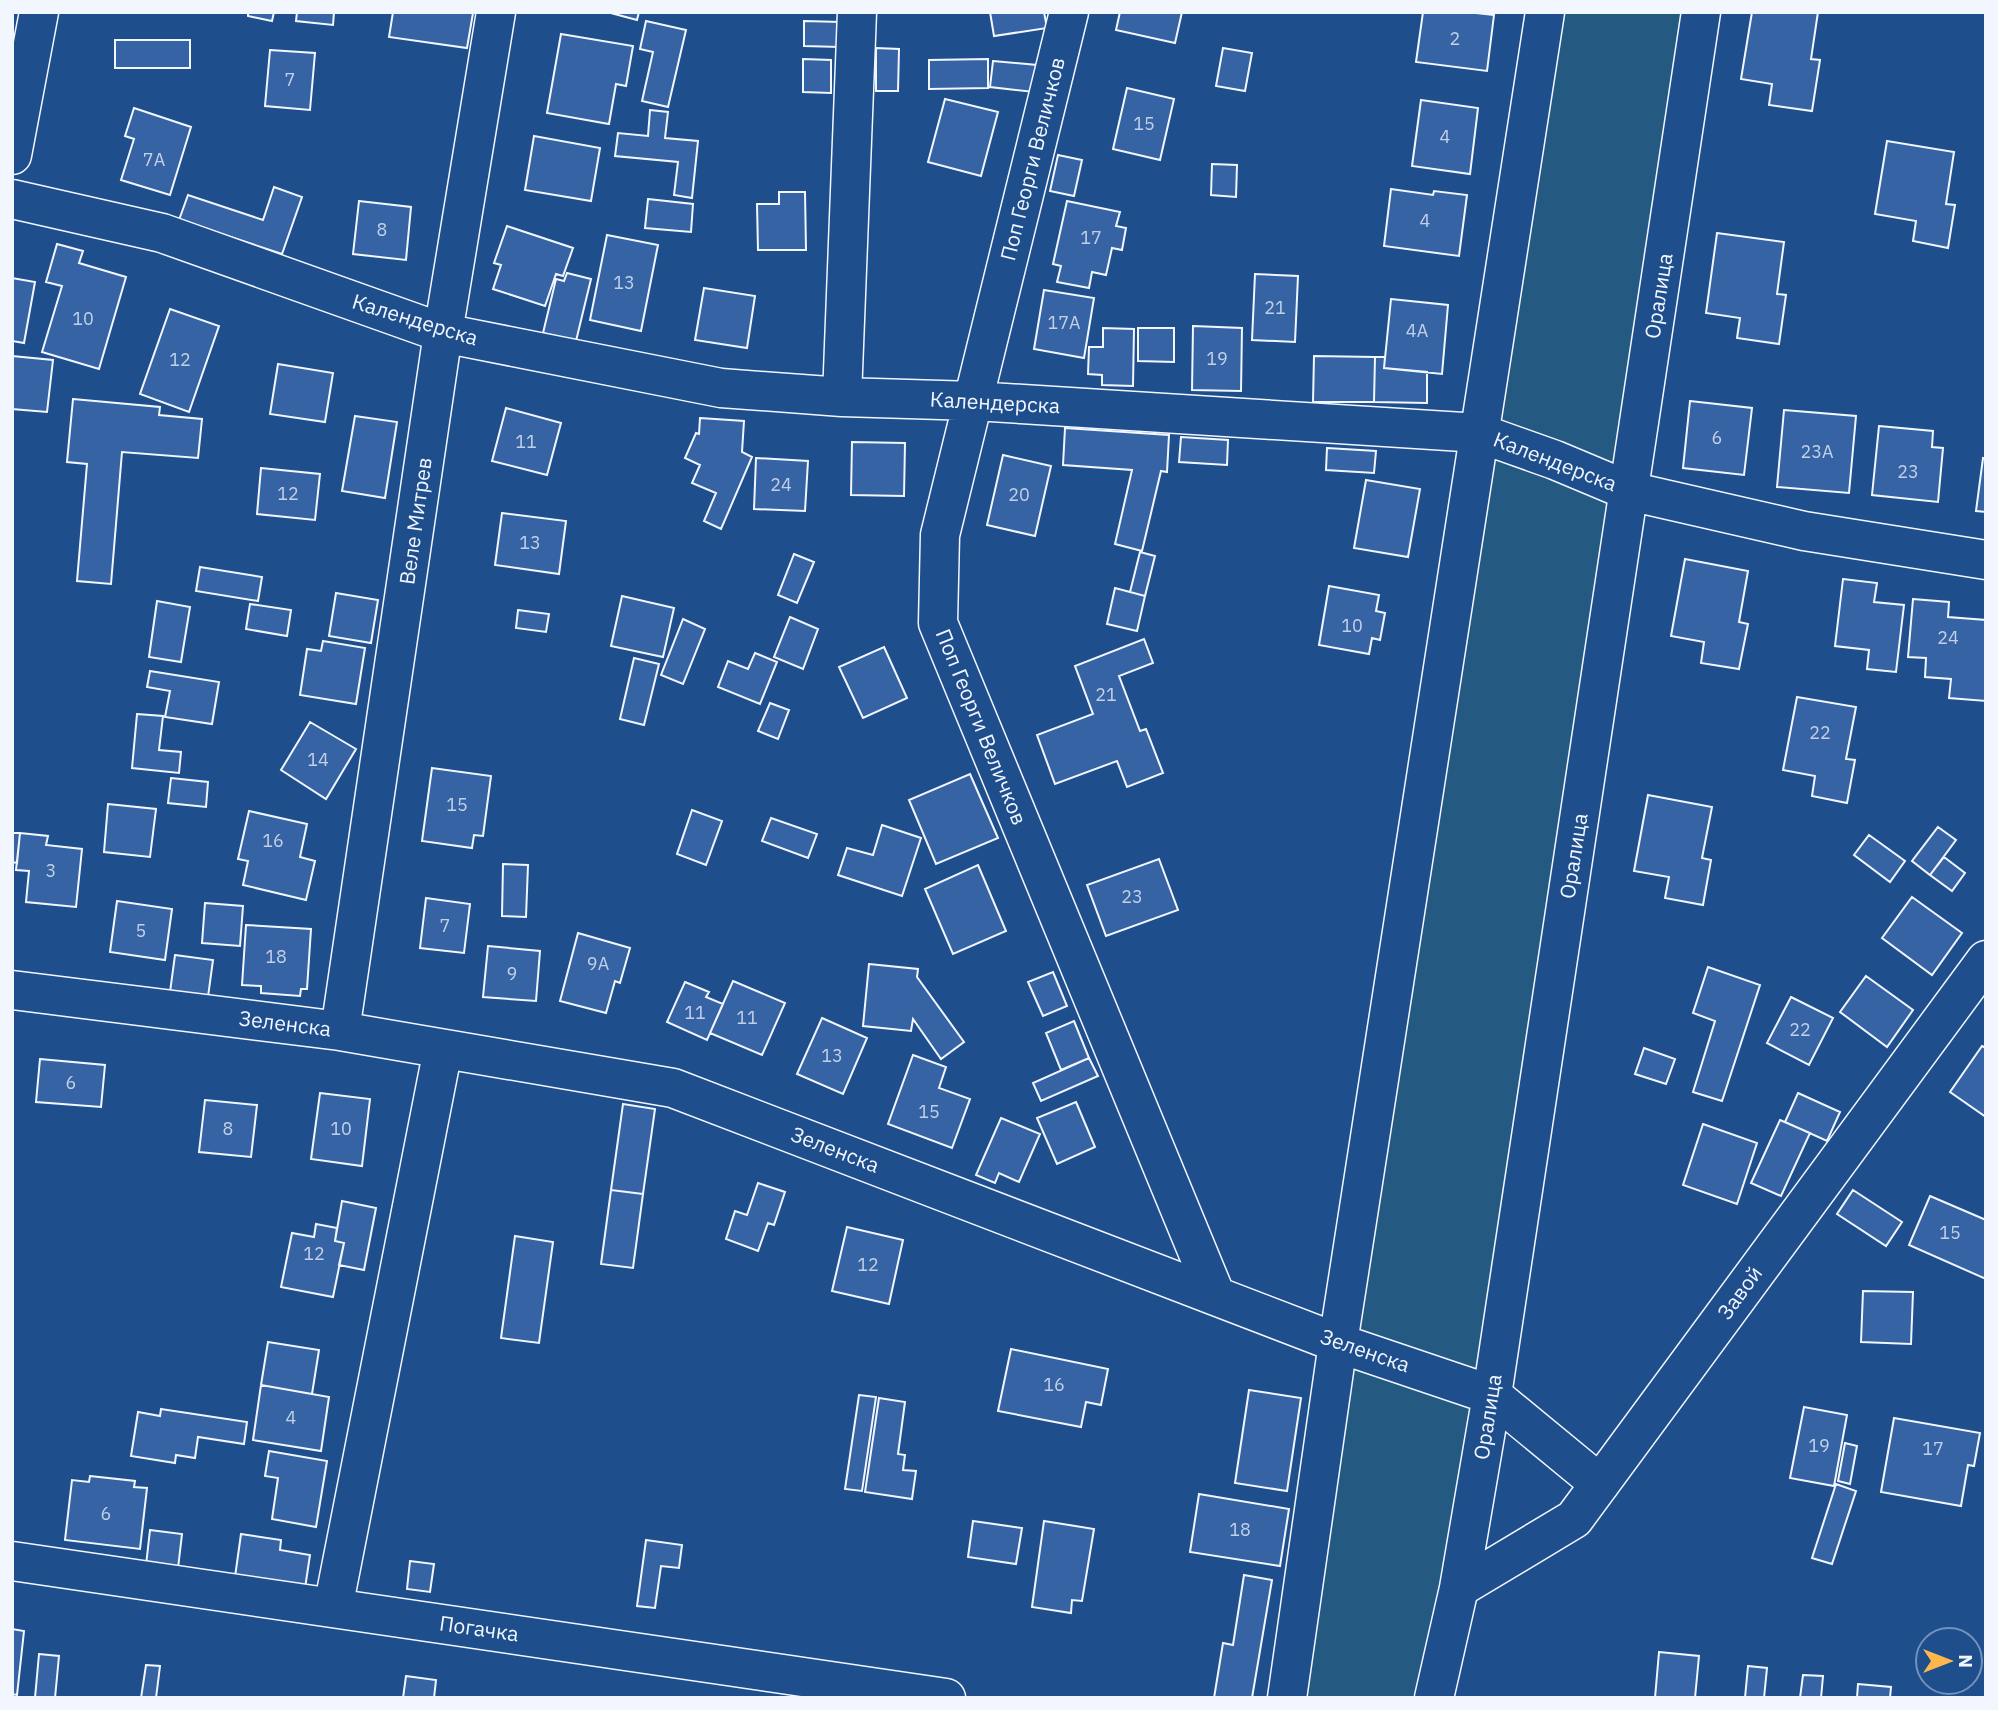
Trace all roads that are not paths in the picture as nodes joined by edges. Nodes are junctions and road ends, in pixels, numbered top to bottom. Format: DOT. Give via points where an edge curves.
graph roads {
  1 [pos="39,12"];
  2 [pos="496,12"];
  3 [pos="857,12"];
  4 [pos="1069,12"];
  5 [pos="1545,12"];
  6 [pos="1701,12"];
  7 [pos="12,156"];
  8 [pos="12,199"];
  9 [pos="443,333"];
  10 [pos="842,397"];
  11 [pos="974,401"];
  12 [pos="1479,433"];
  13 [pos="1629,491"];
  14 [pos="1986,559"];
  15 [pos="1986,960"];
  16 [pos="12,990"];
  17 [pos="340,1031"];
  18 [pos="443,1049"];
  19 [pos="1215,1294"];
  20 [pos="1338,1343"];
  21 [pos="1492,1395"];
  22 [pos="1600,1484"];
  23 [pos="12,1562"];
  24 [pos="1459,1588"];
  25 [pos="332,1608"];
  26 [pos="946,1698"];
  27 [pos="1287,1698"];
  28 [pos="1434,1698"];
  1 -- 7 [label="street"];
  2 -- 9 [label="street, Веле Митрев"];
  3 -- 10 [label="street"];
  4 -- 11 [label="street, Поп Георги Величков"];
  5 -- 12 [label="street"];
  6 -- 13 [label="street, Оралица"];
  8 -- 9 [label="street, Календерска" via="162,233"];
  9 -- 10 [label="street, Календерска" via="721,388"];
  9 -- 17 [label="street, Веле Митрев"];
  10 -- 11 [label="street, Календерска"];
  11 -- 12 [label="street, Календерска"];
  11 -- 19 [label="street, Поп Георги Величков" via="940,535 938,623"];
  12 -- 13 [label="street, Календерска"];
  12 -- 20 [label="street"];
  13 -- 14 [label="street, Календерска" via="1804,531"];
  13 -- 21 [label="street, Оралица"];
  15 -- 22 [label="street, Завой"];
  16 -- 17 [label="street, Зеленска"];
  17 -- 18 [label="street, Зеленска"];
  18 -- 19 [label="street, Зеленска" via="673,1088"];
  18 -- 25 [label="street"];
  19 -- 20 [label="street, Зеленска"];
  20 -- 21 [label="street, Зеленска"];
  20 -- 27 [label="street"];
  21 -- 22 [label="street, Зеленска"];
  21 -- 24 [label="street, Оралица"];
  22 -- 24 [label="street, Завой" via="1574,1519"];
  23 -- 25 [label="street, Погачка"];
  24 -- 28 [label="street, Оралица"];
  25 -- 26 [label="street, Погачка"];
}
